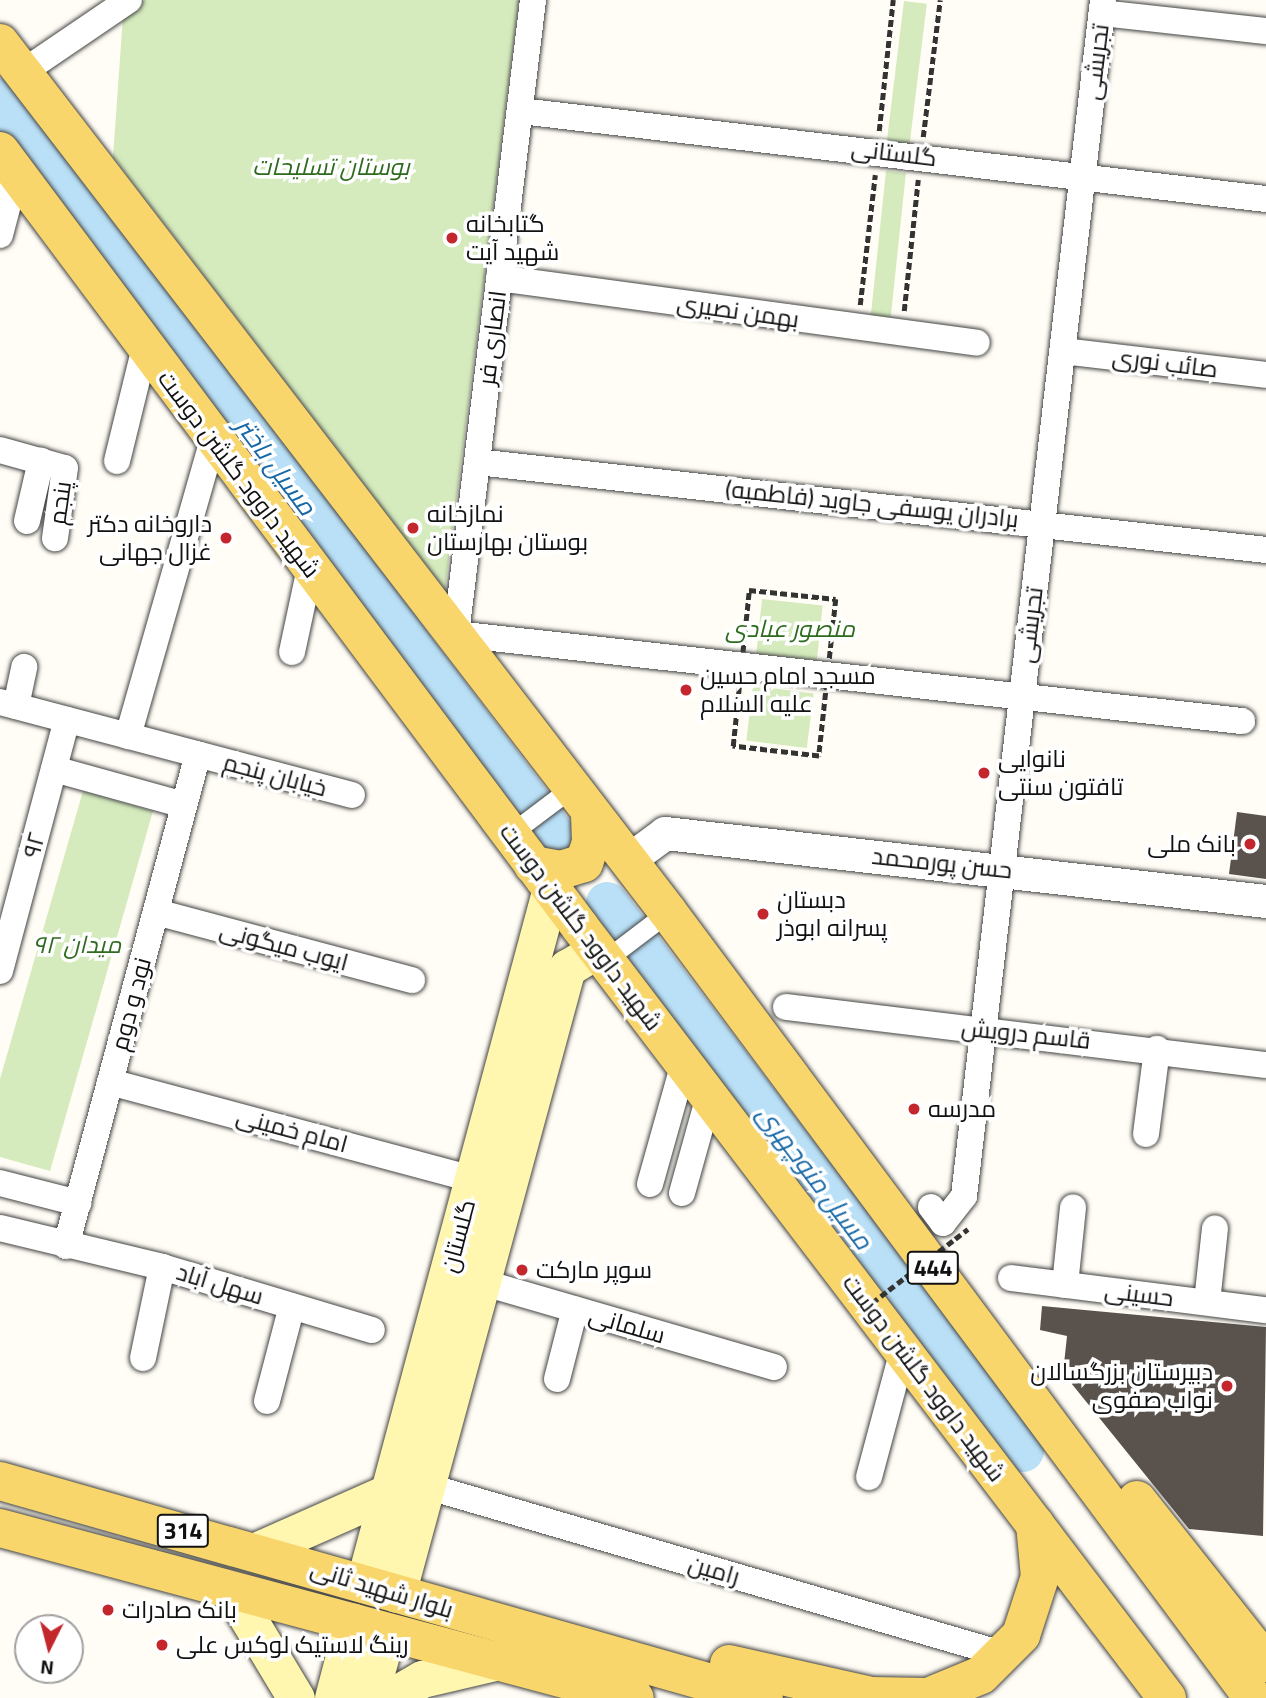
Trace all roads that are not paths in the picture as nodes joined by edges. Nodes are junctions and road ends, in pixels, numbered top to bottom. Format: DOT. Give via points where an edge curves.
graph roads {
  1 [pos="129,0"];
  2 [pos="533,0"];
  3 [pos="1102,6"];
  4 [pos="1266,31"];
  5 [pos="0,43"];
  6 [pos="23,72"];
  7 [pos="521,111"];
  8 [pos="8,163"];
  9 [pos="1083,177"];
  10 [pos="1266,200"];
  11 [pos="0,235"];
  12 [pos="499,278"];
  13 [pos="977,343"];
  14 [pos="145,348"];
  15 [pos="1063,351"];
  16 [pos="1266,375"];
  17 [pos="213,439"];
  18 [pos="0,450"];
  19 [pos="117,461"];
  20 [pos="477,462"];
  21 [pos="53,465"];
  22 [pos="27,521"];
  23 [pos="1042,522"];
  24 [pos="55,538"];
  25 [pos="1266,550"];
  26 [pos="310,568"];
  27 [pos="456,634"];
  28 [pos="292,652"];
  29 [pos="24,667"];
  30 [pos="1022,696"];
  31 [pos="8,704"];
  32 [pos="67,720"];
  33 [pos="1242,721"];
  34 [pos="128,736"];
  35 [pos="198,754"];
  36 [pos="54,769"];
  37 [pos="352,795"];
  38 [pos="580,800"];
  39 [pos="184,805"];
  40 [pos="510,834"];
  41 [pos="1002,870"];
  42 [pos="636,871"];
  43 [pos="542,876"];
  44 [pos="12,880"];
  45 [pos="1266,901"];
  46 [pos="156,912"];
  47 [pos="668,912"];
  48 [pos="536,943"];
  49 [pos="587,951"];
  50 [pos="0,971"];
  51 [pos="412,981"];
  52 [pos="734,1002"];
  53 [pos="786,1007"];
  54 [pos="983,1029"];
  55 [pos="1157,1049"];
  56 [pos="684,1063"];
  57 [pos="1266,1065"];
  58 [pos="110,1082"];
  59 [pos="709,1096"];
  60 [pos="1146,1134"];
  61 [pos="473,1179"];
  62 [pos="0,1183"];
  63 [pos="650,1184"];
  64 [pos="682,1193"];
  65 [pos="78,1203"];
  66 [pos="931,1207"];
  67 [pos="1073,1208"];
  68 [pos="1215,1228"];
  69 [pos="1,1231"];
  70 [pos="66,1246"];
  71 [pos="162,1267"];
  72 [pos="1011,1278"];
  73 [pos="481,1282"];
  74 [pos="1065,1285"];
  75 [pos="1207,1302"];
  76 [pos="292,1306"];
  77 [pos="575,1310"];
  78 [pos="1266,1310"];
  79 [pos="372,1330"];
  80 [pos="903,1350"];
  81 [pos="144,1358"];
  82 [pos="774,1367"];
  83 [pos="557,1379"];
  84 [pos="267,1401"];
  85 [pos="869,1477"];
  86 [pos="0,1481"];
  87 [pos="426,1486"];
  88 [pos="389,1492"];
  89 [pos="1035,1524"];
  90 [pos="0,1528"];
  91 [pos="256,1550"];
  92 [pos="381,1589"];
  93 [pos="231,1590"];
  94 [pos="370,1627"];
  95 [pos="533,1633"];
  96 [pos="1002,1654"];
  97 [pos="1265,1660"];
  98 [pos="499,1661"];
  99 [pos="296,1698"];
  100 [pos="333,1698"];
  101 [pos="369,1698"];
  102 [pos="389,1698"];
  103 [pos="635,1698"];
  104 [pos="764,1698"];
  105 [pos="1167,1698"];
  106 [pos="1253,1698"];
  1 -- 6 [label="street"];
  2 -- 7 [label="street, انصاری فر"];
  3 -- 4 [label="street"];
  3 -- 9 [label="street, تجریشی"];
  5 -- 6 [label="main road, 444"];
  6 -- 27 [label="main road, 444"];
  7 -- 9 [label="street, گلستانی"];
  7 -- 12 [label="street, انصاری فر"];
  8 -- 11 [label="street"];
  8 -- 14 [label="main road, شهید داوود گلشن دوست"];
  9 -- 10 [label="street, گلستانی"];
  9 -- 15 [label="street, تجریشی"];
  12 -- 13 [label="street, بهمن نصیری"];
  12 -- 20 [label="street, انصاری فر"];
  14 -- 17 [label="main road, شهید داوود گلشن دوست"];
  14 -- 19 [label="street"];
  15 -- 16 [label="street, صائب نوری"];
  15 -- 23 [label="street, تجریشی"];
  17 -- 26 [label="main road, شهید داوود گلشن دوست"];
  17 -- 34 [label="street"];
  18 -- 21 [label="street"];
  20 -- 23 [label="street, برادران یوسفی جاوید (فاطمیه)"];
  20 -- 27 [label="street, انصاری فر"];
  21 -- 22 [label="street"];
  21 -- 24 [label="street, پنجم"];
  23 -- 25 [label="street, برادران یوسفی جاوید (فاطمیه)"];
  23 -- 30 [label="street, تجریشی"];
  26 -- 28 [label="street"];
  26 -- 40 [label="main road, شهید داوود گلشن دوست"];
  27 -- 30 [label="street"];
  27 -- 38 [label="main road, 444"];
  29 -- 31 [label="street"];
  30 -- 33 [label="street"];
  30 -- 41 [label="street, تجریشی"];
  31 -- 32 [label="street"];
  32 -- 34 [label="street"];
  32 -- 36 [label="street, ۹۲"];
  34 -- 35 [label="street"];
  35 -- 37 [label="street, خیابان پنجم"];
  35 -- 39 [label="street, نود و دوم"];
  36 -- 39 [label="street"];
  36 -- 44 [label="street, ۹۲"];
  38 -- 40 [label="street"];
  38 -- 42 [label="main road, 444"];
  38 -- 43 [label="main road" via="592,843 584,863"];
  39 -- 46 [label="street, نود و دوم"];
  40 -- 43 [label="main road, شهید داوود گلشن دوست"];
  41 -- 42 [label="street, حسن پورمحمد" via="664,834"];
  41 -- 45 [label="street, حسن پورمحمد"];
  41 -- 54 [label="street, تجریشی"];
  42 -- 47 [label="main road, 444"];
  42 -- 49 [label="main road" via="598,881 585,897"];
  43 -- 48 [label="main road, گلستان"];
  43 -- 49 [label="main road, شهید داوود گلشن دوست"];
  44 -- 50 [label="street, ۹۲"];
  46 -- 51 [label="street, ایوب میگونی"];
  46 -- 58 [label="street, نود و دوم"];
  47 -- 49 [label="street"];
  47 -- 52 [label="main road, 444"];
  48 -- 49 [label="main road"];
  48 -- 61 [label="main road, گلستان"];
  49 -- 56 [label="main road, شهید داوود گلشن دوست"];
  49 -- 73 [label="main road, گلستان"];
  52 -- 97 [label="main road" via="897,1197"];
  52 -- 106 [label="main road, 444"];
  53 -- 54 [label="street, قاسم درویش"];
  54 -- 55 [label="street, قاسم درویش"];
  54 -- 66 [label="street, تجریشی" via="964,1196 943,1223"];
  55 -- 57 [label="street, قاسم درویش"];
  55 -- 60 [label="street"];
  56 -- 59 [label="main road, شهید داوود گلشن دوست"];
  56 -- 63 [label="street"];
  58 -- 61 [label="street, امام خمینی"];
  58 -- 65 [label="street, نود و دوم"];
  59 -- 64 [label="street"];
  59 -- 80 [label="main road, شهید داوود گلشن دوست"];
  61 -- 88 [label="main road, گلستان"];
  62 -- 65 [label="street"];
  65 -- 70 [label="street, نود و دوم"];
  67 -- 74 [label="street"];
  68 -- 75 [label="street"];
  69 -- 70 [label="street, سهل آباد"];
  70 -- 71 [label="street, سهل آباد"];
  71 -- 76 [label="street, سهل آباد"];
  71 -- 81 [label="street"];
  72 -- 74 [label="street, حسینی"];
  73 -- 77 [label="street, سلمانی"];
  73 -- 87 [label="main road, گلستان"];
  74 -- 75 [label="street, حسینی"];
  75 -- 78 [label="street, حسینی"];
  76 -- 79 [label="street, سهل آباد"];
  76 -- 84 [label="street"];
  77 -- 82 [label="street, سلمانی"];
  77 -- 83 [label="street"];
  80 -- 85 [label="street"];
  80 -- 89 [label="main road, شهید داوود گلشن دوست"];
  86 -- 91 [label="main road, بلوار شهید ثانی / 314"];
  87 -- 92 [label="main road, گلستان"];
  87 -- 96 [label="street, رامین"];
  88 -- 91 [label="main road"];
  88 -- 92 [label="main road, گلستان"];
  89 -- 96 [label="main road" via="1040,1577 1021,1635"];
  89 -- 105 [label="main road, شهید داوود گلشن دوست"];
  90 -- 93 [label="main road, بلوار شهید ثانی / 314"];
  91 -- 92 [label="main road, بلوار شهید ثانی / 314"];
  92 -- 94 [label="main road"];
  92 -- 95 [label="main road, بلوار شهید ثانی / 314"];
  93 -- 94 [label="main road, بلوار شهید ثانی / 314"];
  93 -- 99 [label="main road"];
  94 -- 98 [label="main road, بلوار شهید ثانی / 314"];
  94 -- 100 [label="main road"];
  94 -- 101 [label="main road"];
  95 -- 96 [label="main road" via="659,1649 871,1696 928,1698 981,1675"];
  95 -- 104 [label="main road, بلوار شهید ثانی / 314"];
  98 -- 102 [label="main road" via="422,1679"];
  98 -- 103 [label="main road, بلوار شهید ثانی / 314"];
}
